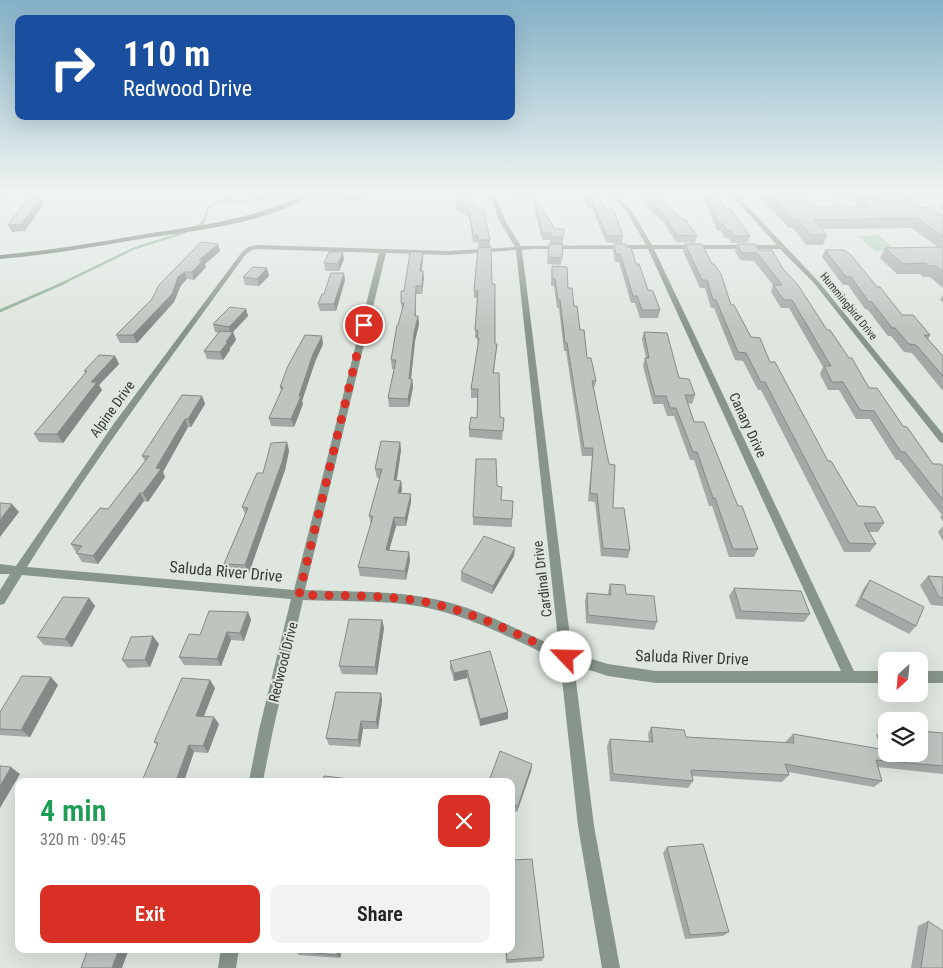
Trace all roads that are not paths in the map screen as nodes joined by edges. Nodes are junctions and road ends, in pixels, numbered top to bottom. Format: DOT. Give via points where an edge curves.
graph roads {
  1 [pos="130,238"];
  2 [pos="513,238"];
  3 [pos="645,238"];
  4 [pos="774,238"];
  5 [pos="650,246"];
  6 [pos="782,247"];
  7 [pos="519,248"];
  8 [pos="382,251"];
  9 [pos="0,257"];
  10 [pos="943,440"];
  11 [pos="0,569"];
  12 [pos="19,570"];
  13 [pos="299,595"];
  14 [pos="0,600"];
  15 [pos="566,657"];
  16 [pos="850,676"];
  17 [pos="878,676"];
  18 [pos="928,677"];
  19 [pos="943,677"];
  20 [pos="257,778"];
  21 [pos="229,953"];
  22 [pos="227,968"];
  23 [pos="611,968"];
  1 -- 9 [label="street"];
  2 -- 7 [label="street, Cardinal Drive"];
  3 -- 5 [label="street, Canary Drive"];
  4 -- 6 [label="street, Hummingbird Drive"];
  5 -- 6 [label="street"];
  5 -- 7 [label="street"];
  5 -- 16 [label="street, Canary Drive"];
  6 -- 10 [label="street, Hummingbird Drive" via="816,282"];
  7 -- 8 [label="street" via="449,253"];
  7 -- 15 [label="street, Cardinal Drive"];
  8 -- 12 [label="street, Alpine Drive" via="258,247 244,252 124,416"];
  8 -- 13 [label="street, Redwood Drive"];
  11 -- 12 [label="street, Saluda River Drive"];
  12 -- 13 [label="street, Saluda River Drive"];
  12 -- 14 [label="street, Alpine Drive"];
  13 -- 15 [label="street, Saluda River Drive" via="397,599 439,605 479,618"];
  13 -- 20 [label="street, Redwood Drive"];
  15 -- 16 [label="street, Saluda River Drive" via="608,670 656,677"];
  15 -- 23 [label="street, Cardinal Drive" via="586,826"];
  16 -- 17 [label="street, Saluda River Drive"];
  18 -- 19 [label="street"];
  21 -- 22 [label="street"];
}
